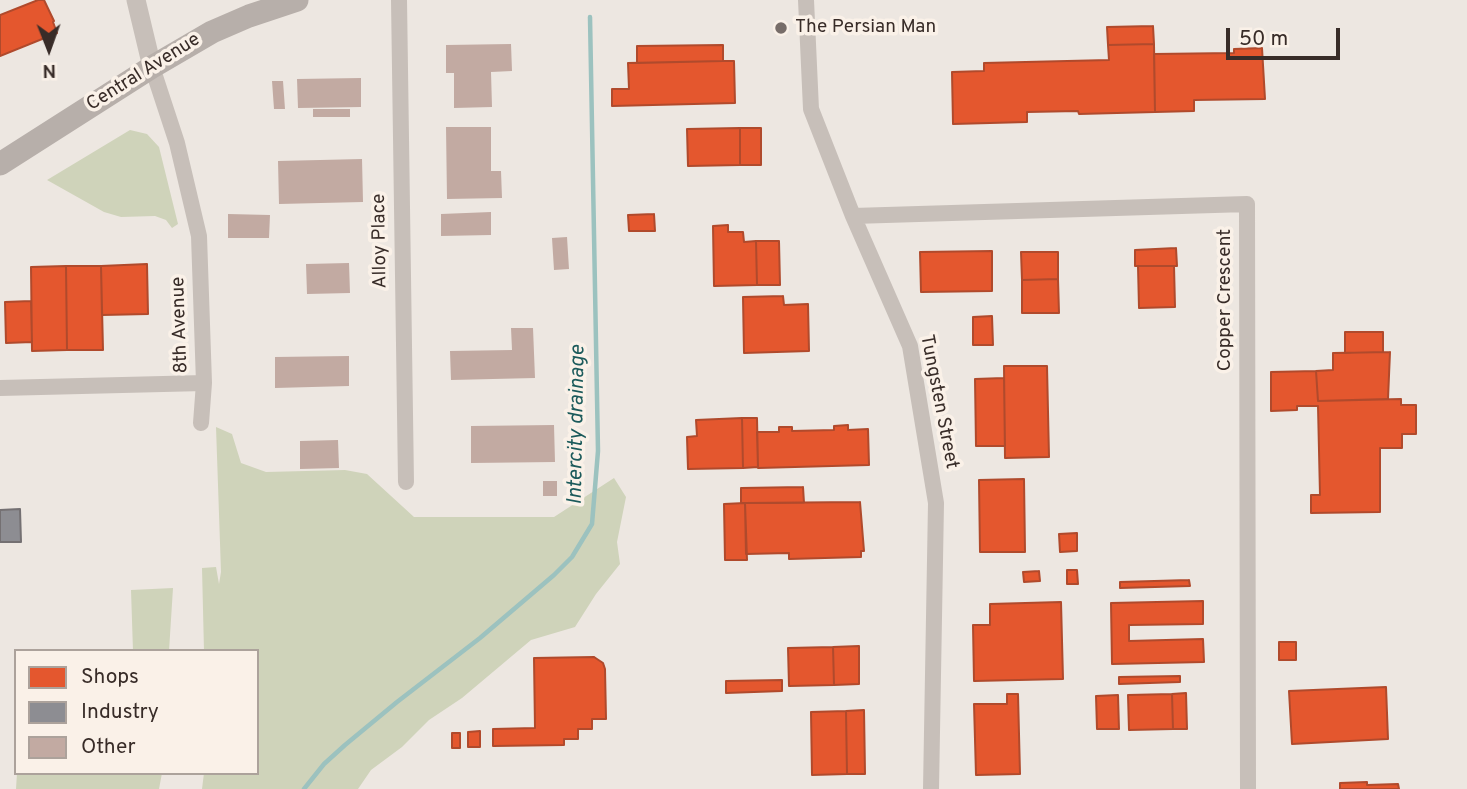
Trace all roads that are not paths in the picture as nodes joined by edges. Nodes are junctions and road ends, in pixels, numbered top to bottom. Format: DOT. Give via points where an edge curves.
graph roads {
  1 [pos="136,0"];
  2 [pos="297,0"];
  3 [pos="399,0"];
  4 [pos="806,0"];
  5 [pos="152,67"];
  6 [pos="0,164"];
  7 [pos="853,216"];
  8 [pos="204,383"];
  9 [pos="0,388"];
  10 [pos="201,423"];
  11 [pos="406,482"];
  12 [pos="931,789"];
  13 [pos="1248,789"];
  1 -- 5 [label="street"];
  2 -- 5 [label="main road, Central Avenue" via="212,32"];
  3 -- 11 [label="street, Alloy Place"];
  4 -- 7 [label="street, Tungsten Street" via="811,109"];
  5 -- 6 [label="main road, Central Avenue"];
  5 -- 8 [label="street, 8th Avenue" via="177,143 199,236"];
  7 -- 12 [label="street, Tungsten Street" via="910,346 936,503"];
  7 -- 13 [label="street, Copper Crescent" via="1247,204"];
  8 -- 9 [label="street, 8th Avenue"];
  8 -- 10 [label="street"];
}
